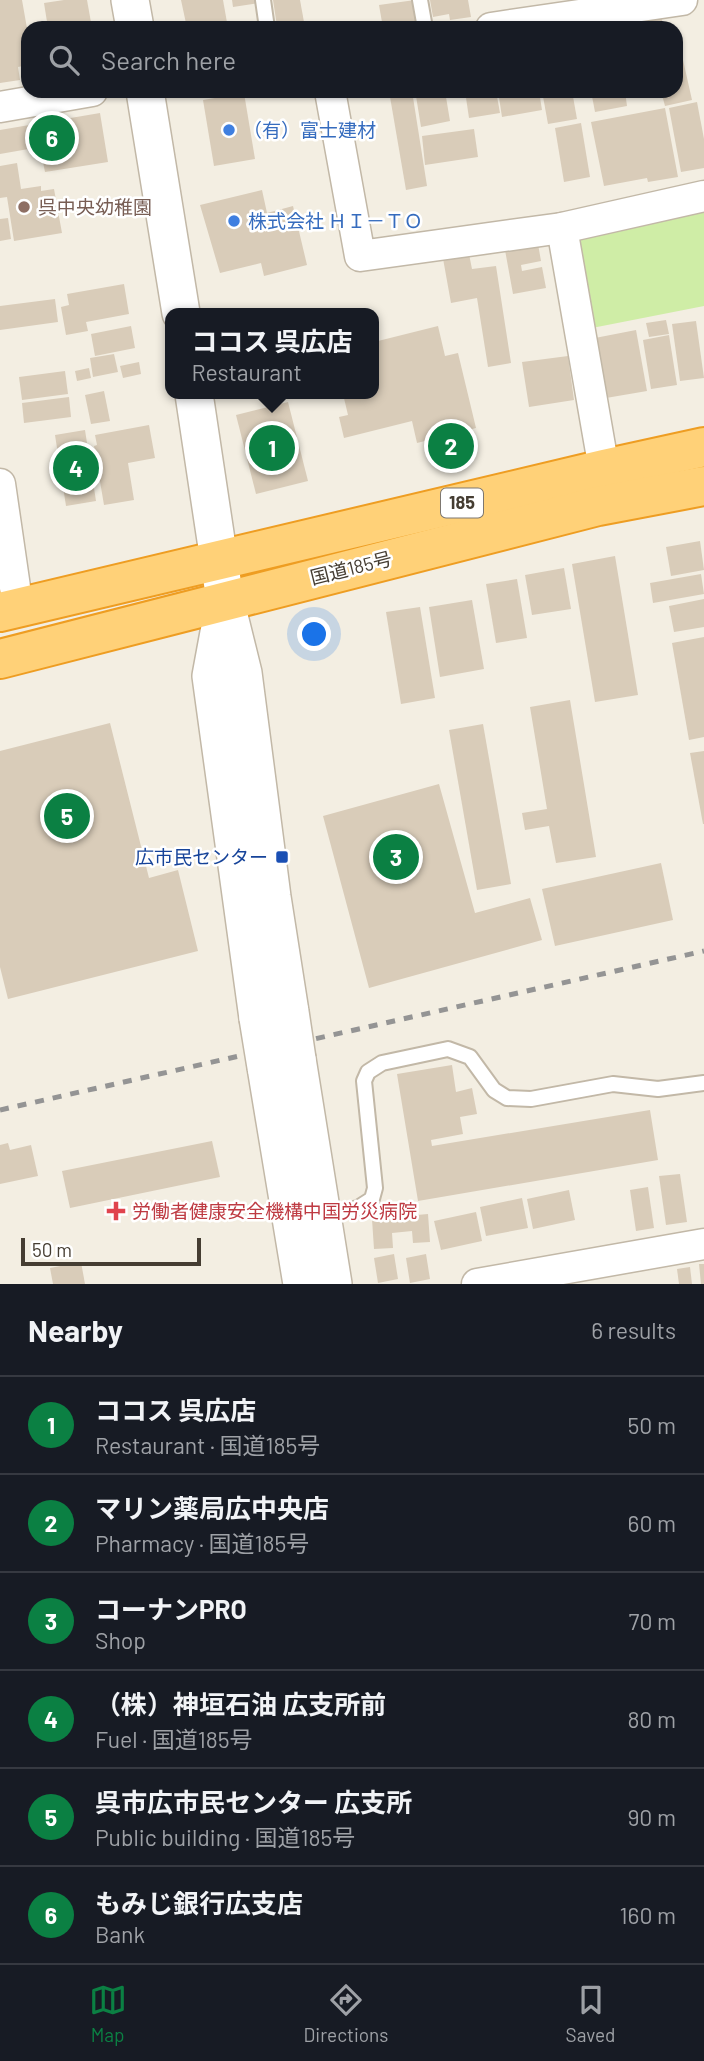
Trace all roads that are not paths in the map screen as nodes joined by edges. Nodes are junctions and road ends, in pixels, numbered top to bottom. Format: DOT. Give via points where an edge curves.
graph roads {
  1 [pos="130,0"];
  2 [pos="263,0"];
  3 [pos="420,0"];
  4 [pos="682,0"];
  5 [pos="134,21"];
  6 [pos="266,21"];
  7 [pos="424,21"];
  8 [pos="540,21"];
  9 [pos="52,98"];
  10 [pos="146,98"];
  11 [pos="331,98"];
  12 [pos="0,107"];
  13 [pos="704,197"];
  14 [pos="562,228"];
  15 [pos="180,308"];
  16 [pos="195,399"];
  17 [pos="704,447"];
  18 [pos="604,468"];
  19 [pos="0,484"];
  20 [pos="704,486"];
  21 [pos="220,561"];
  22 [pos="225,600"];
  23 [pos="9,610"];
  24 [pos="0,659"];
  25 [pos="282,1063"];
  26 [pos="704,1083"];
  27 [pos="322,1216"];
  28 [pos="704,1244"];
  29 [pos="302,1284"];
  30 [pos="333,1284"];
  31 [pos="477,1284"];
  1 -- 5 [label="street"];
  2 -- 6 [label="lane"];
  3 -- 7 [label="lane"];
  4 -- 8 [label="street"];
  9 -- 12 [label="street"];
  10 -- 15 [label="street"];
  11 -- 14 [label="street" via="360,256"];
  13 -- 14 [label="street"];
  14 -- 18 [label="street"];
  16 -- 21 [label="street"];
  17 -- 18 [label="highway, 国道185号 / 185"];
  18 -- 21 [label="highway, 国道185号 / 185"];
  19 -- 23 [label="street"];
  20 -- 22 [label="highway, 国道185号 / 185" via="598,506"];
  21 -- 22 [label="street"];
  21 -- 23 [label="highway, 国道185号 / 185"];
  22 -- 24 [label="highway, 国道185号 / 185"];
  22 -- 25 [label="street, bridge" via="211,676"];
  25 -- 27 [label="street"];
  25 -- 29 [label="street"];
  26 -- 27 [label="lane" via="658,1089 612,1084 531,1099 507,1098 494,1090 470,1057 448,1049 382,1063 368,1072 364,1081 375,1188 372,1199 358,1208"];
  27 -- 30 [label="street"];
  28 -- 31 [label="street"];
}
